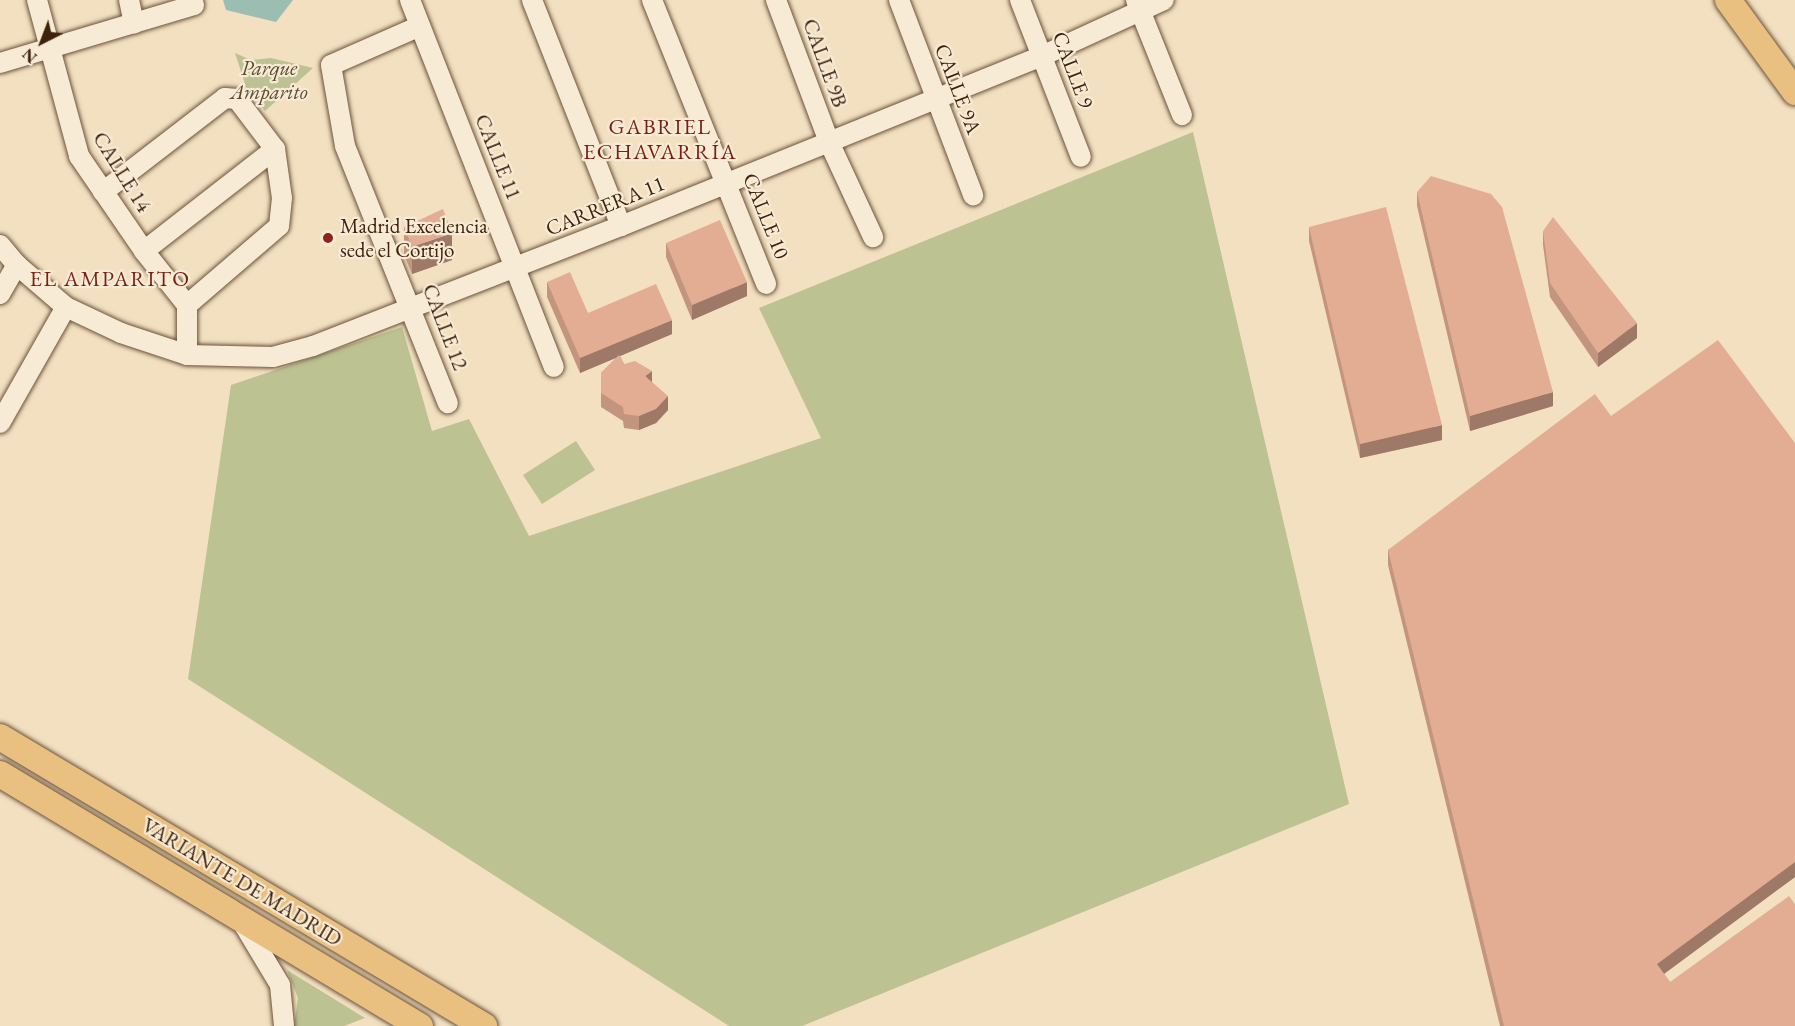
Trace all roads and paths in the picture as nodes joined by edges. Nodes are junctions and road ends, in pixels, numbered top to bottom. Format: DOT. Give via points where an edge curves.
graph roads {
  1 [pos="38,0"];
  2 [pos="129,0"];
  3 [pos="410,0"];
  4 [pos="532,0"];
  5 [pos="652,0"];
  6 [pos="776,0"];
  7 [pos="899,0"];
  8 [pos="1020,0"];
  9 [pos="1164,0"];
  10 [pos="1728,0"];
  11 [pos="193,3"];
  12 [pos="1138,5"];
  13 [pos="134,23"];
  14 [pos="420,26"];
  15 [pos="49,48"];
  16 [pos="1042,56"];
  17 [pos="0,63"];
  18 [pos="1795,92"];
  19 [pos="936,98"];
  20 [pos="1182,115"];
  21 [pos="830,142"];
  22 [pos="275,149"];
  23 [pos="1081,157"];
  24 [pos="726,183"];
  25 [pos="103,192"];
  26 [pos="973,195"];
  27 [pos="621,226"];
  28 [pos="873,237"];
  29 [pos="0,245"];
  30 [pos="144,251"];
  31 [pos="17,266"];
  32 [pos="516,267"];
  33 [pos="766,284"];
  34 [pos="0,294"];
  35 [pos="187,305"];
  36 [pos="66,307"];
  37 [pos="413,308"];
  38 [pos="187,355"];
  39 [pos="554,366"];
  40 [pos="448,403"];
  41 [pos="0,423"];
  42 [pos="0,737"];
  43 [pos="0,774"];
  44 [pos="239,918"];
  45 [pos="284,1026"];
  46 [pos="420,1026"];
  47 [pos="484,1026"];
  1 -- 15 [label="street, CALLE 14"];
  2 -- 13 [label="street"];
  3 -- 14 [label="street, CALLE 11"];
  4 -- 27 [label="street"];
  5 -- 24 [label="street, CALLE 10"];
  6 -- 21 [label="street, CALLE 9B"];
  7 -- 19 [label="street, CALLE 9A"];
  8 -- 16 [label="street, CALLE 9"];
  9 -- 12 [label="street, CARRERA 11"];
  10 -- 18 [label="main road"];
  11 -- 13 [label="street"];
  12 -- 16 [label="street, CARRERA 11"];
  12 -- 20 [label="street"];
  13 -- 15 [label="street"];
  14 -- 32 [label="street, CALLE 11"];
  14 -- 37 [label="street, CALLE 12" via="331,65 345,146"];
  15 -- 17 [label="street"];
  15 -- 25 [label="street, CALLE 14" via="79,156"];
  16 -- 19 [label="street, CARRERA 11"];
  16 -- 23 [label="street, CALLE 9"];
  19 -- 21 [label="street, CARRERA 11"];
  19 -- 26 [label="street, CALLE 9A"];
  21 -- 24 [label="street, CARRERA 11"];
  21 -- 28 [label="street, CALLE 9B"];
  22 -- 25 [label="street" via="237,99 231,98"];
  22 -- 30 [label="street"];
  22 -- 35 [label="street" via="281,180 279,226"];
  24 -- 27 [label="street, CARRERA 11"];
  24 -- 33 [label="street, CALLE 10"];
  25 -- 30 [label="street, CALLE 14"];
  27 -- 32 [label="street, CARRERA 11"];
  29 -- 31 [label="street, CARRERA 11"];
  30 -- 35 [label="street, CALLE 14"];
  31 -- 34 [label="street"];
  31 -- 36 [label="street, CARRERA 11"];
  32 -- 37 [label="street, CARRERA 11"];
  32 -- 39 [label="street, CALLE 11"];
  35 -- 38 [label="street"];
  36 -- 38 [label="street, CARRERA 11" via="121,333"];
  36 -- 41 [label="street"];
  37 -- 38 [label="street, CARRERA 11" via="273,357"];
  37 -- 40 [label="street, CALLE 12"];
  42 -- 47 [label="main road, VARIANTE DE MADRID"];
  43 -- 44 [label="main road, VARIANTE DE MADRID"];
  44 -- 45 [label="street" via="280,985"];
  44 -- 46 [label="main road, VARIANTE DE MADRID"];
}
